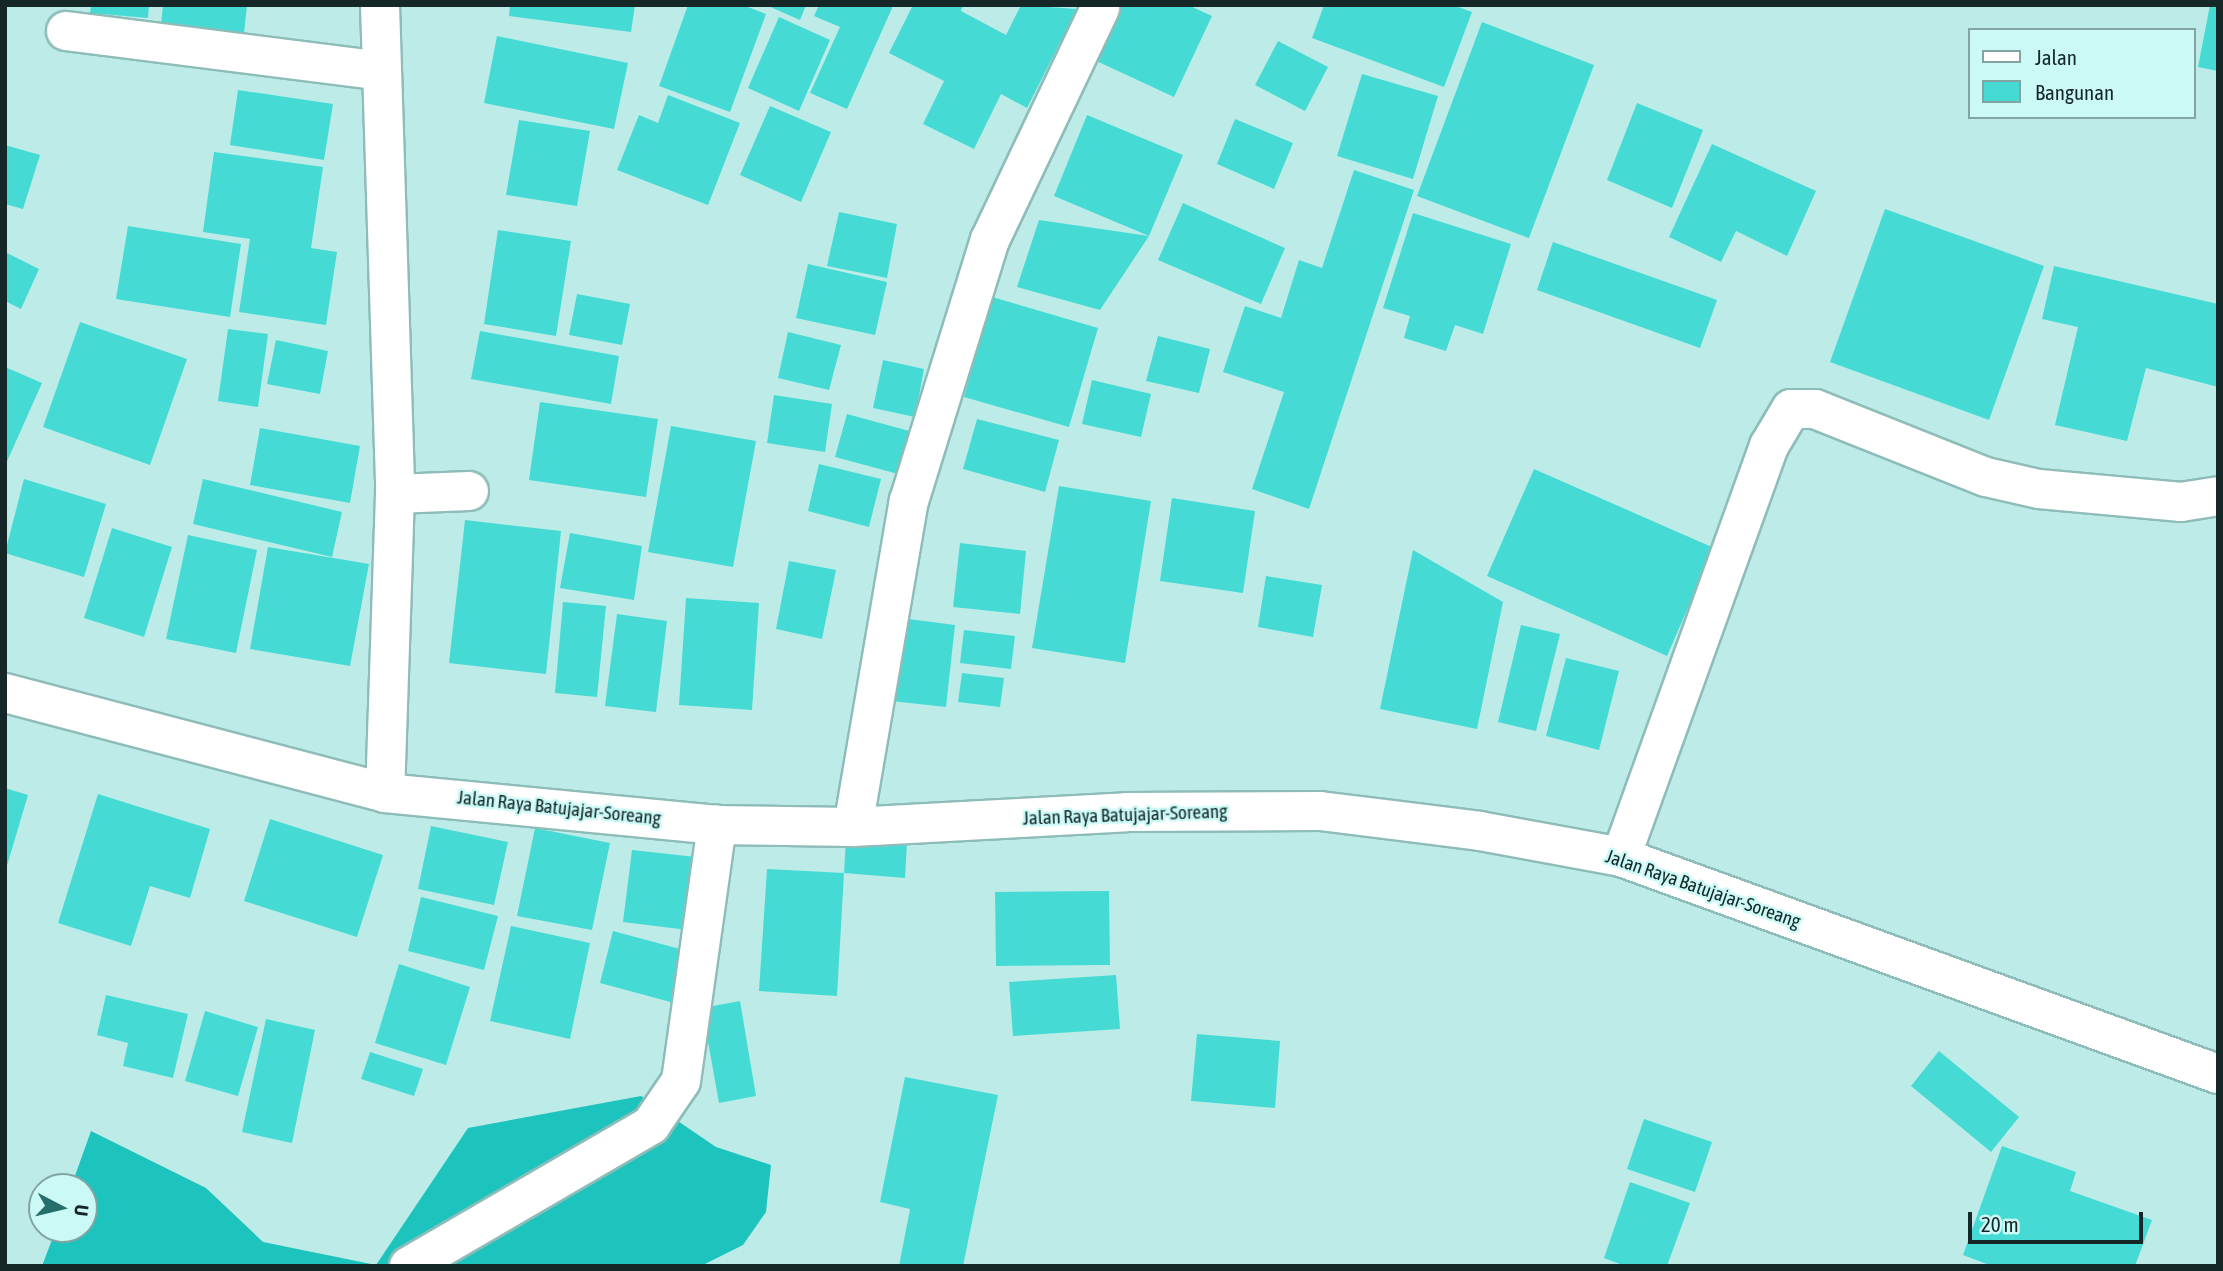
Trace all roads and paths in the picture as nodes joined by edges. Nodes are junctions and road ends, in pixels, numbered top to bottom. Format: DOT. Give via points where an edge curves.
graph roads {
  1 [pos="380,5"];
  2 [pos="1100,8"];
  3 [pos="66,31"];
  4 [pos="381,71"];
  5 [pos="469,491"];
  6 [pos="395,494"];
  7 [pos="2218,496"];
  8 [pos="5,693"];
  9 [pos="385,793"];
  10 [pos="717,825"];
  11 [pos="853,827"];
  12 [pos="1621,857"];
  13 [pos="2218,1073"];
  14 [pos="409,1266"];
  1 -- 4 [label="main road"];
  2 -- 11 [label="main road" via="990,240 909,501"];
  3 -- 4 [label="main road"];
  4 -- 6 [label="main road"];
  5 -- 6 [label="main road"];
  6 -- 9 [label="main road"];
  7 -- 12 [label="main road" via="2181,502 2039,489 1986,477 1815,409 1791,409 1773,437"];
  8 -- 9 [label="main road, Jalan Raya Batujajar-Soreang"];
  9 -- 10 [label="main road, Jalan Raya Batujajar-Soreang"];
  10 -- 11 [label="main road, Jalan Raya Batujajar-Soreang"];
  10 -- 14 [label="main road" via="681,1080 651,1125"];
  11 -- 12 [label="main road, Jalan Raya Batujajar-Soreang" via="1127,812 1320,811"];
  12 -- 13 [label="main road, Jalan Raya Batujajar-Soreang"];
}
